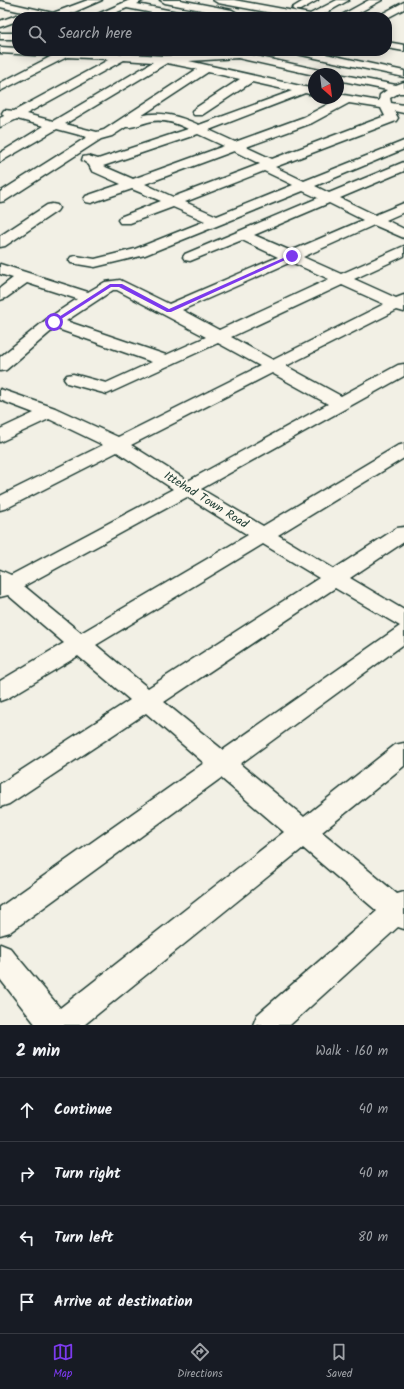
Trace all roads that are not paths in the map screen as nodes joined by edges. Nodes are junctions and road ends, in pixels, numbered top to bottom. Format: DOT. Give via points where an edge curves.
graph roads {
  1 [pos="97,0"];
  2 [pos="139,0"];
  3 [pos="165,0"];
  4 [pos="218,0"];
  5 [pos="252,0"];
  6 [pos="313,0"];
  7 [pos="344,0"];
  8 [pos="377,0"];
  9 [pos="276,2"];
  10 [pos="42,3"];
  11 [pos="186,4"];
  12 [pos="126,5"];
  13 [pos="3,6"];
  14 [pos="262,8"];
  15 [pos="297,8"];
  16 [pos="402,8"];
  17 [pos="14,12"];
  18 [pos="26,12"];
  19 [pos="66,12"];
  20 [pos="108,12"];
  21 [pos="163,12"];
  22 [pos="170,12"];
  23 [pos="227,12"];
  24 [pos="251,12"];
  25 [pos="274,12"];
  26 [pos="307,12"];
  27 [pos="324,12"];
  28 [pos="353,12"];
  29 [pos="392,12"];
  30 [pos="12,19"];
  31 [pos="392,19"];
  32 [pos="398,20"];
  33 [pos="0,24"];
  34 [pos="0,36"];
  35 [pos="12,36"];
  36 [pos="392,46"];
  37 [pos="404,48"];
  38 [pos="0,50"];
  39 [pos="12,51"];
  40 [pos="12,54"];
  41 [pos="60,56"];
  42 [pos="103,56"];
  43 [pos="204,56"];
  44 [pos="249,56"];
  45 [pos="266,56"];
  46 [pos="320,56"];
  47 [pos="122,57"];
  48 [pos="165,59"];
  49 [pos="0,60"];
  50 [pos="258,60"];
  51 [pos="206,68"];
  52 [pos="308,70"];
  53 [pos="404,74"];
  54 [pos="251,77"];
  55 [pos="344,78"];
  56 [pos="0,88"];
  57 [pos="401,88"];
  58 [pos="308,91"];
  59 [pos="308,91"];
  60 [pos="344,98"];
  61 [pos="333,104"];
  62 [pos="385,105"];
  63 [pos="404,109"];
  64 [pos="0,110"];
  65 [pos="198,112"];
  66 [pos="16,114"];
  67 [pos="0,123"];
  68 [pos="55,125"];
  69 [pos="115,128"];
  70 [pos="366,128"];
  71 [pos="197,130"];
  72 [pos="97,136"];
  73 [pos="404,145"];
  74 [pos="235,147"];
  75 [pos="66,156"];
  76 [pos="0,158"];
  77 [pos="95,164"];
  78 [pos="268,166"];
  79 [pos="404,166"];
  80 [pos="7,181"];
  81 [pos="134,184"];
  82 [pos="20,185"];
  83 [pos="304,186"];
  84 [pos="0,198"];
  85 [pos="329,198"];
  86 [pos="92,199"];
  87 [pos="173,202"];
  88 [pos="404,207"];
  89 [pos="52,208"];
  90 [pos="125,220"];
  91 [pos="374,220"];
  92 [pos="217,221"];
  93 [pos="242,234"];
  94 [pos="404,234"];
  95 [pos="0,243"];
  96 [pos="404,250"];
  97 [pos="292,256"];
  98 [pos="190,257"];
  99 [pos="76,260"];
  100 [pos="0,269"];
  101 [pos="25,278"];
  102 [pos="342,279"];
  103 [pos="0,295"];
  104 [pos="90,298"];
  105 [pos="401,303"];
  106 [pos="169,310"];
  107 [pos="54,322"];
  108 [pos="218,336"];
  109 [pos="166,361"];
  110 [pos="0,366"];
  111 [pos="272,366"];
  112 [pos="404,369"];
  113 [pos="73,379"];
  114 [pos="0,394"];
  115 [pos="342,404"];
  116 [pos="49,412"];
  117 [pos="0,436"];
  118 [pos="117,444"];
  119 [pos="404,450"];
  120 [pos="187,490"];
  121 [pos="0,504"];
  122 [pos="404,533"];
  123 [pos="263,535"];
  124 [pos="336,579"];
  125 [pos="3,584"];
  126 [pos="404,620"];
  127 [pos="404,632"];
  128 [pos="80,644"];
  129 [pos="0,692"];
  130 [pos="148,701"];
  131 [pos="404,752"];
  132 [pos="222,764"];
  133 [pos="0,797"];
  134 [pos="303,832"];
  135 [pos="402,911"];
  136 [pos="0,924"];
  137 [pos="0,957"];
  138 [pos="55,1025"];
  139 [pos="61,1025"];
  140 [pos="268,1025"];
  1 -- 19 [label="street"];
  2 -- 12 [label="street"];
  3 -- 11 [label="street"];
  4 -- 14 [label="street"];
  5 -- 9 [label="street"];
  6 -- 15 [label="street"];
  7 -- 27 [label="street"];
  8 -- 28 [label="street"];
  9 -- 14 [label="street"];
  9 -- 15 [label="street"];
  10 -- 18 [label="street"];
  11 -- 22 [label="street"];
  11 -- 23 [label="street"];
  12 -- 20 [label="street"];
  12 -- 21 [label="street"];
  13 -- 17 [label="street"];
  14 -- 24 [label="street"];
  14 -- 25 [label="street"];
  15 -- 26 [label="street"];
  16 -- 29 [label="street"];
  30 -- 33 [label="street"];
  31 -- 32 [label="street"];
  34 -- 35 [label="street"];
  36 -- 37 [label="street"];
  38 -- 39 [label="street"];
  40 -- 49 [label="street"];
  41 -- 56 [label="street"];
  42 -- 47 [label="street"];
  43 -- 48 [label="street"];
  44 -- 50 [label="street"];
  45 -- 50 [label="street"];
  46 -- 53 [label="street"];
  47 -- 48 [label="street"];
  47 -- 66 [label="street"];
  48 -- 51 [label="street"];
  48 -- 68 [label="street"];
  50 -- 52 [label="street"];
  51 -- 54 [label="street"];
  51 -- 69 [label="street"];
  54 -- 58 [label="street"];
  54 -- 65 [label="street"];
  55 -- 57 [label="street"];
  57 -- 62 [label="street" via="384,97"];
  59 -- 71 [label="street"];
  60 -- 62 [label="street"];
  61 -- 74 [label="street" via="308,120"];
  62 -- 63 [label="street"];
  62 -- 70 [label="street" via="392,118"];
  64 -- 66 [label="street"];
  66 -- 67 [label="street"];
  66 -- 68 [label="street"];
  68 -- 72 [label="street"];
  68 -- 76 [label="street"];
  69 -- 71 [label="street" via="148,118 163,117 183,122"];
  69 -- 72 [label="street"];
  70 -- 73 [label="street"];
  70 -- 78 [label="street"];
  71 -- 74 [label="street"];
  71 -- 77 [label="street"];
  72 -- 75 [label="street"];
  73 -- 83 [label="street"];
  74 -- 78 [label="street"];
  74 -- 81 [label="street"];
  75 -- 77 [label="street"];
  75 -- 82 [label="street"];
  77 -- 81 [label="street" via="97,168"];
  78 -- 83 [label="street"];
  78 -- 87 [label="street"];
  79 -- 85 [label="street"];
  80 -- 82 [label="street"];
  81 -- 86 [label="street"];
  81 -- 87 [label="street"];
  82 -- 84 [label="street"];
  83 -- 85 [label="street"];
  83 -- 92 [label="street"];
  85 -- 91 [label="street"];
  85 -- 93 [label="street"];
  87 -- 90 [label="street"];
  87 -- 92 [label="street"];
  88 -- 91 [label="street"];
  89 -- 95 [label="street"];
  91 -- 94 [label="street"];
  91 -- 97 [label="street"];
  92 -- 99 [label="street" via="140,252 95,263"];
  93 -- 97 [label="street"];
  93 -- 98 [label="street"];
  96 -- 102 [label="street"];
  97 -- 102 [label="street"];
  97 -- 106 [label="street"];
  100 -- 101 [label="street"];
  101 -- 103 [label="street"];
  101 -- 104 [label="street"];
  102 -- 105 [label="street"];
  102 -- 108 [label="street"];
  104 -- 106 [label="street" via="110,285 120,285"];
  104 -- 107 [label="street"];
  105 -- 111 [label="street"];
  106 -- 108 [label="street"];
  107 -- 109 [label="street"];
  107 -- 110 [label="street"];
  108 -- 109 [label="street"];
  108 -- 111 [label="street"];
  109 -- 113 [label="street" via="107,389"];
  111 -- 115 [label="street"];
  111 -- 118 [label="street"];
  112 -- 115 [label="street"];
  114 -- 116 [label="street, Ittehad Town Road"];
  115 -- 120 [label="street"];
  116 -- 117 [label="street"];
  116 -- 118 [label="street, Ittehad Town Road"];
  118 -- 120 [label="street, Ittehad Town Road"];
  118 -- 121 [label="street"];
  119 -- 123 [label="street"];
  120 -- 123 [label="street, Ittehad Town Road"];
  120 -- 125 [label="street"];
  122 -- 124 [label="street"];
  123 -- 124 [label="street, Ittehad Town Road"];
  123 -- 128 [label="street"];
  124 -- 126 [label="street, Ittehad Town Road"];
  124 -- 130 [label="street"];
  125 -- 128 [label="street"];
  127 -- 132 [label="street"];
  128 -- 129 [label="street"];
  128 -- 130 [label="street"];
  130 -- 132 [label="street"];
  130 -- 133 [label="street"];
  131 -- 134 [label="street"];
  132 -- 134 [label="street"];
  132 -- 136 [label="street"];
  134 -- 135 [label="street"];
  134 -- 139 [label="street"];
  135 -- 140 [label="street"];
  137 -- 138 [label="street"];
}
